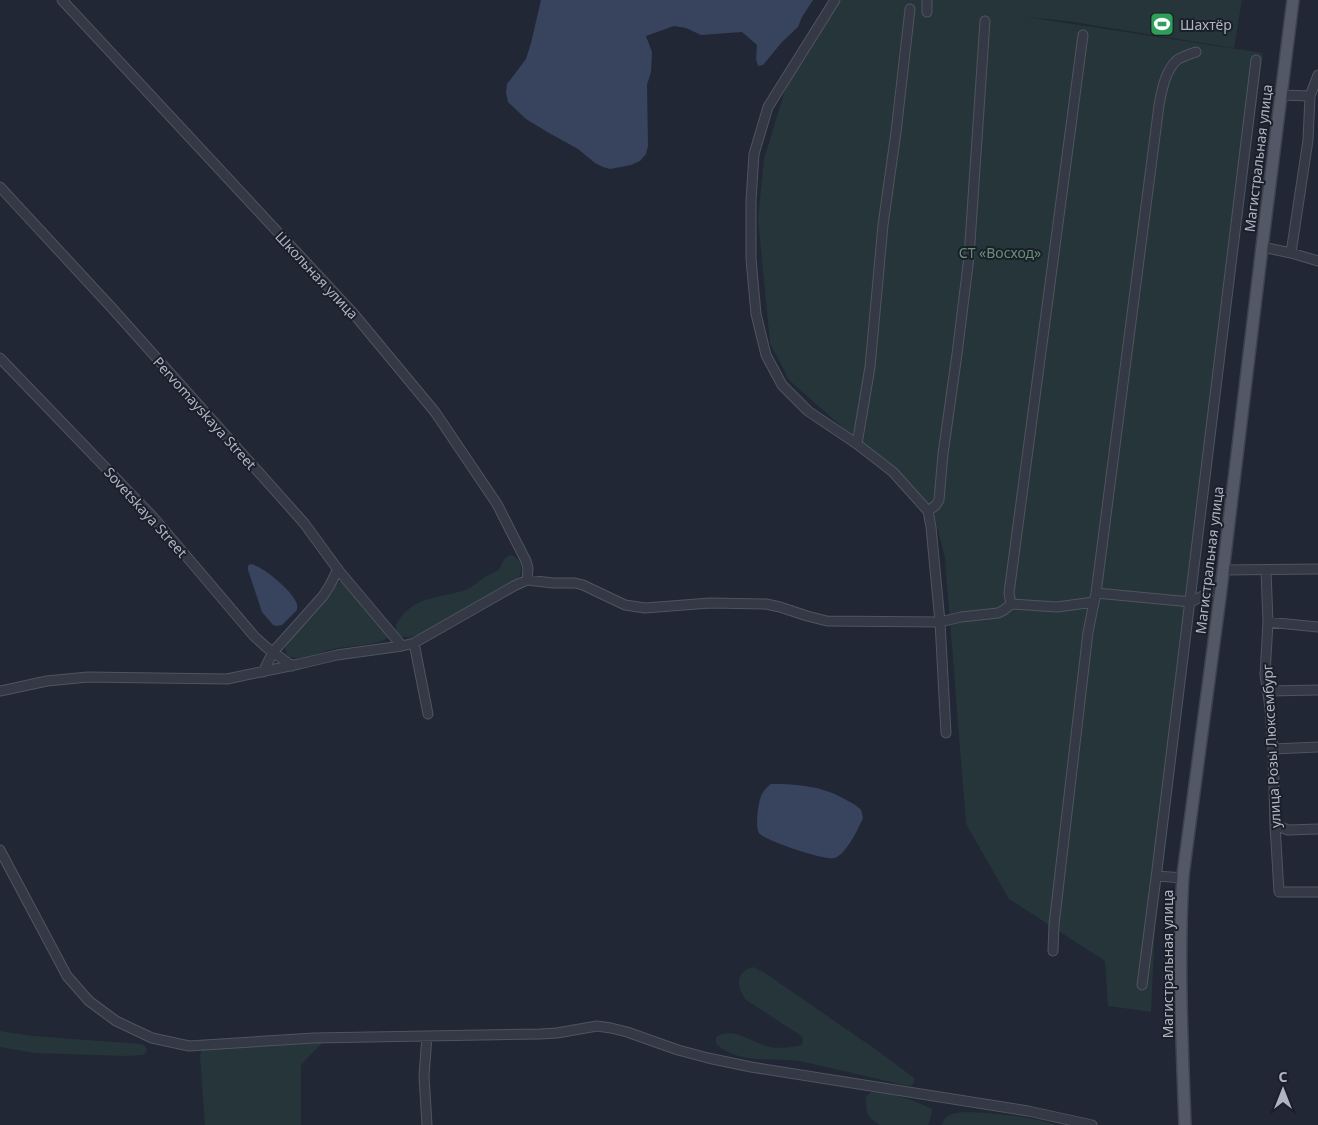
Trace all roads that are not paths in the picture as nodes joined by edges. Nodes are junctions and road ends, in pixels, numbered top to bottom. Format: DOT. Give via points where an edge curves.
graph roads {
  1 [pos="62,0"];
  2 [pos="835,0"];
  3 [pos="926,0"];
  4 [pos="1293,0"];
  5 [pos="910,9"];
  6 [pos="927,12"];
  7 [pos="985,20"];
  8 [pos="1083,35"];
  9 [pos="1196,52"];
  10 [pos="1256,60"];
  11 [pos="1318,75"];
  12 [pos="1281,95"];
  13 [pos="1310,96"];
  14 [pos="0,187"];
  15 [pos="1262,247"];
  16 [pos="1291,253"];
  17 [pos="1318,261"];
  18 [pos="0,358"];
  19 [pos="857,444"];
  20 [pos="928,511"];
  21 [pos="1318,568"];
  22 [pos="338,569"];
  23 [pos="1223,570"];
  24 [pos="1266,570"];
  25 [pos="527,580"];
  26 [pos="1222,583"];
  27 [pos="1095,598"];
  28 [pos="1190,602"];
  29 [pos="1011,604"];
  30 [pos="940,622"];
  31 [pos="1268,622"];
  32 [pos="1318,627"];
  33 [pos="414,643"];
  34 [pos="402,646"];
  35 [pos="273,652"];
  36 [pos="292,666"];
  37 [pos="263,672"];
  38 [pos="1318,690"];
  39 [pos="0,691"];
  40 [pos="1267,691"];
  41 [pos="428,714"];
  42 [pos="946,733"];
  43 [pos="1318,747"];
  44 [pos="1273,749"];
  45 [pos="1275,825"];
  46 [pos="1318,829"];
  47 [pos="0,850"];
  48 [pos="1157,876"];
  49 [pos="1183,878"];
  50 [pos="1318,892"];
  51 [pos="1053,951"];
  52 [pos="1142,985"];
  53 [pos="427,1036"];
  54 [pos="428,1125"];
  55 [pos="1092,1125"];
  56 [pos="1185,1125"];
  1 -- 25 [label="street, Школьная улица" via="353,313 435,412 497,504 526,561"];
  2 -- 19 [label="street" via="768,107 754,154 751,259 756,314 766,355 782,385 808,411"];
  3 -- 6 [label="street"];
  4 -- 12 [label="main road, Магистральная улица"];
  5 -- 19 [label="street" via="883,225 870,367"];
  7 -- 20 [label="street" via="969,257 939,500"];
  8 -- 29 [label="street" via="1009,593"];
  9 -- 27 [label="street" via="1177,60 1171,68 1158,105"];
  10 -- 28 [label="street"];
  11 -- 13 [label="street"];
  12 -- 13 [label="street"];
  12 -- 15 [label="main road, Магистральная улица"];
  13 -- 16 [label="street" via="1308,140"];
  14 -- 22 [label="street, Pervomayskaya Street" via="297,515"];
  15 -- 16 [label="street"];
  15 -- 23 [label="main road, Магистральная улица"];
  16 -- 17 [label="street"];
  18 -- 35 [label="street, Sovetskaya Street" via="153,517 254,636"];
  19 -- 20 [label="street" via="893,472"];
  20 -- 30 [label="street"];
  21 -- 24 [label="street"];
  22 -- 34 [label="street, Pervomayskaya Street"];
  22 -- 35 [label="street" via="323,596"];
  23 -- 24 [label="street"];
  23 -- 26 [label="main road, Магистральная улица"];
  24 -- 31 [label="street, улица Розы Люксембург"];
  25 -- 30 [label="street" via="575,583 626,605 644,608 710,603 766,604 827,620"];
  25 -- 33 [label="street"];
  26 -- 28 [label="street"];
  26 -- 49 [label="main road, Магистральная улица"];
  27 -- 28 [label="street"];
  27 -- 29 [label="street" via="1057,607"];
  27 -- 51 [label="street" via="1086,652"];
  28 -- 48 [label="street"];
  29 -- 30 [label="street" via="998,613"];
  30 -- 42 [label="street"];
  31 -- 32 [label="street"];
  31 -- 40 [label="street, улица Розы Люксембург"];
  33 -- 34 [label="street"];
  33 -- 41 [label="street"];
  34 -- 36 [label="street" via="338,655"];
  35 -- 36 [label="street, Sovetskaya Street"];
  35 -- 37 [label="street"];
  36 -- 37 [label="street"];
  37 -- 39 [label="street" via="227,678 70,678"];
  38 -- 40 [label="street"];
  40 -- 44 [label="street, улица Розы Люксембург"];
  43 -- 44 [label="street"];
  44 -- 45 [label="street, улица Розы Люксембург"];
  45 -- 46 [label="street" via="1288,830"];
  45 -- 50 [label="street, улица Розы Люксембург" via="1279,892"];
  47 -- 53 [label="street" via="67,976 89,1001 116,1021 152,1038 189,1046 314,1038"];
  48 -- 49 [label="street"];
  48 -- 52 [label="street"];
  49 -- 56 [label="main road, Магистральная улица" via="1180,956"];
  53 -- 54 [label="street" via="424,1076"];
  53 -- 55 [label="street" via="557,1033 597,1026 717,1060 1028,1111"];
}
